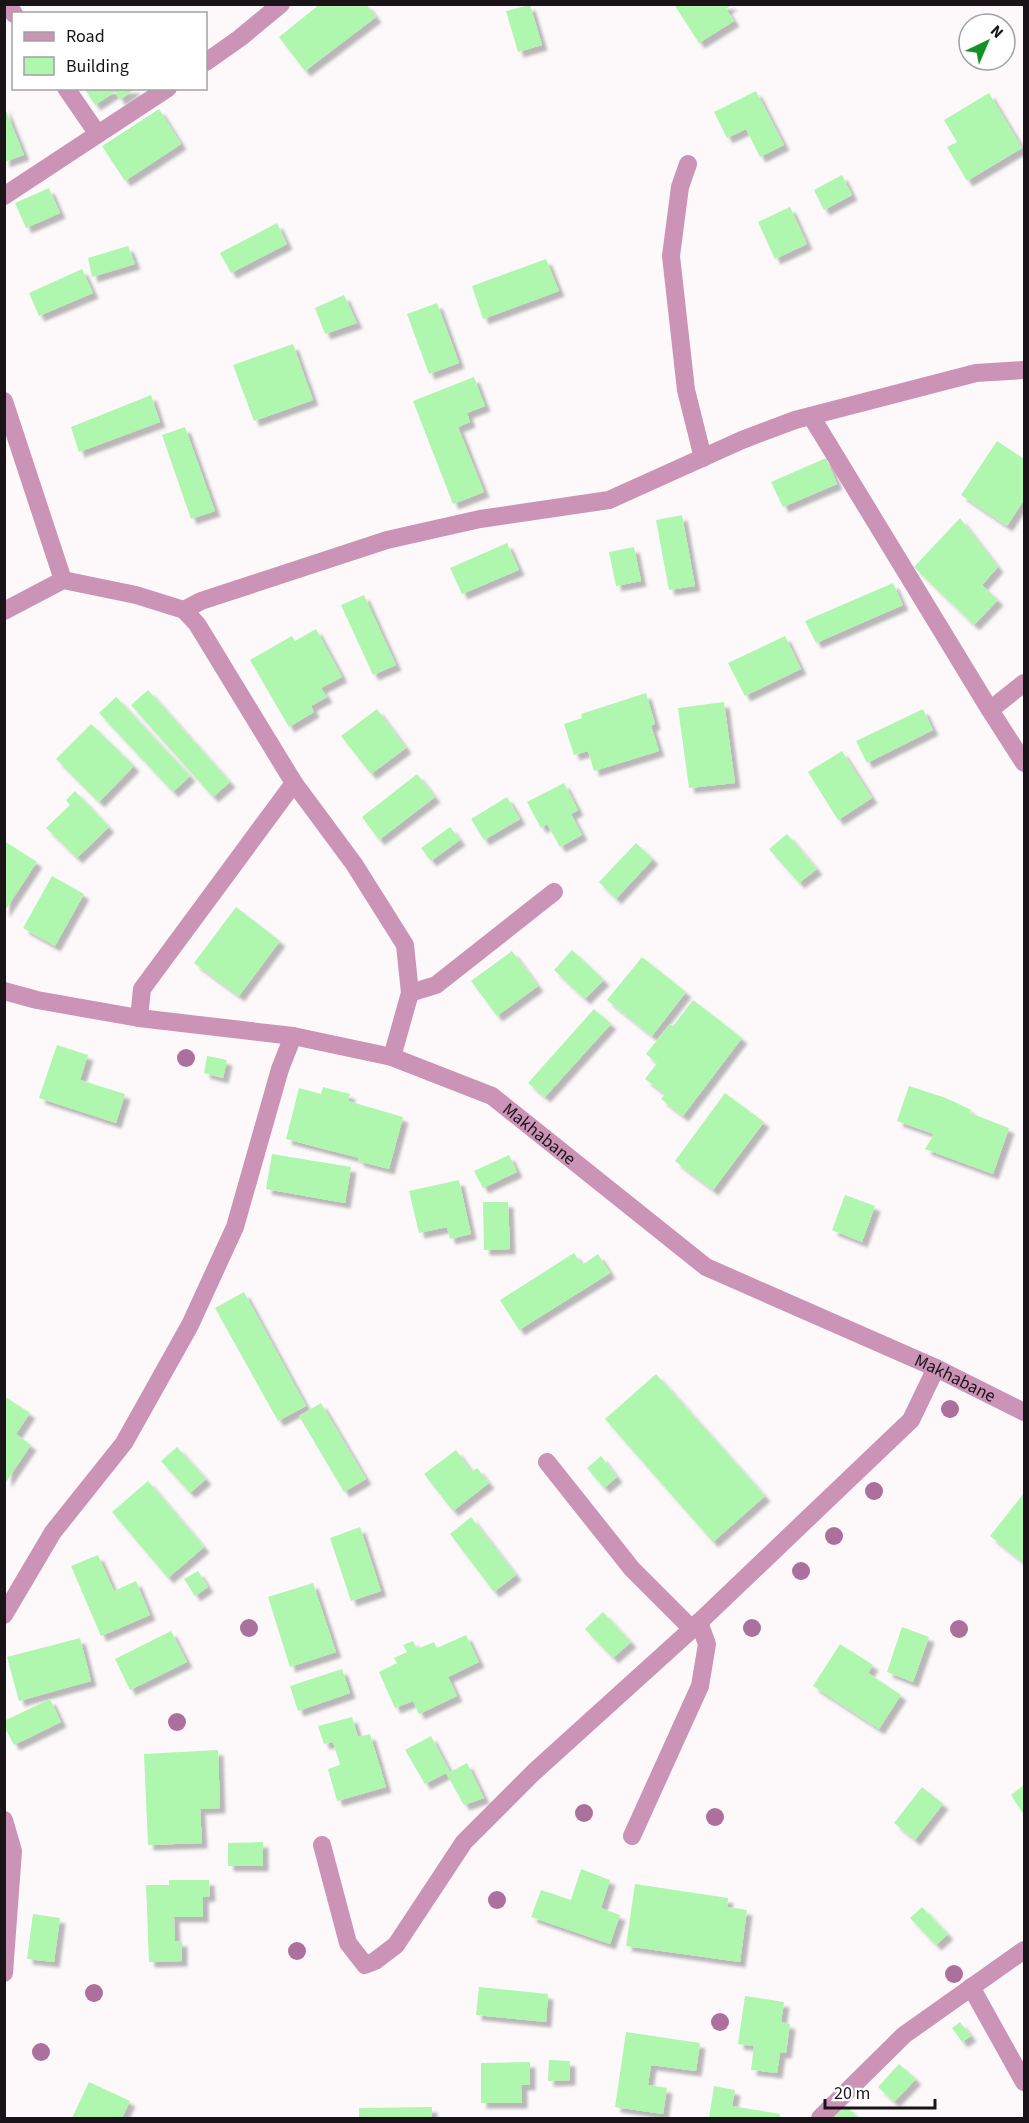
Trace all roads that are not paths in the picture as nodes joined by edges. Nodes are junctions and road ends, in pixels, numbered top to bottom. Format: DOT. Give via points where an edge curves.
graph roads {
  1 [pos="281,4"];
  2 [pos="207,61"];
  3 [pos="67,90"];
  4 [pos="165,90"];
  5 [pos="97,133"];
  6 [pos="688,164"];
  7 [pos="4,196"];
  8 [pos="1024,370"];
  9 [pos="4,402"];
  10 [pos="811,416"];
  11 [pos="703,458"];
  12 [pos="63,580"];
  13 [pos="183,610"];
  14 [pos="4,611"];
  15 [pos="1024,683"];
  16 [pos="990,711"];
  17 [pos="1024,763"];
  18 [pos="294,783"];
  19 [pos="554,892"];
  20 [pos="4,991"];
  21 [pos="410,993"];
  22 [pos="139,1018"];
  23 [pos="292,1036"];
  24 [pos="392,1057"];
  25 [pos="936,1368"];
  26 [pos="1024,1412"];
  27 [pos="547,1462"];
  28 [pos="4,1615"];
  29 [pos="696,1625"];
  30 [pos="4,1820"];
  31 [pos="632,1836"];
  32 [pos="322,1845"];
  33 [pos="1024,1950"];
  34 [pos="4,1973"];
  35 [pos="971,1987"];
  36 [pos="1024,2082"];
  37 [pos="820,2118"];
  1 -- 2 [label="street"];
  3 -- 5 [label="street"];
  4 -- 5 [label="street"];
  5 -- 7 [label="street"];
  6 -- 11 [label="street" via="671,256 686,390"];
  8 -- 10 [label="street" via="976,373"];
  9 -- 12 [label="street"];
  10 -- 11 [label="street"];
  10 -- 16 [label="street"];
  11 -- 13 [label="street" via="609,500 480,519 387,540"];
  12 -- 13 [label="street" via="136,595"];
  12 -- 14 [label="street"];
  13 -- 18 [label="street" via="197,624"];
  15 -- 16 [label="street"];
  16 -- 17 [label="street"];
  18 -- 21 [label="street" via="354,864 405,945"];
  18 -- 22 [label="street" via="142,989"];
  19 -- 21 [label="street" via="436,985"];
  20 -- 22 [label="street, Makhabane"];
  21 -- 24 [label="street"];
  22 -- 23 [label="street, Makhabane"];
  23 -- 24 [label="street, Makhabane"];
  23 -- 28 [label="street" via="235,1227 190,1325 124,1443 52,1532"];
  24 -- 25 [label="street, Makhabane" via="492,1096 706,1267"];
  25 -- 26 [label="street, Makhabane"];
  25 -- 29 [label="street" via="911,1420"];
  27 -- 29 [label="street" via="632,1569"];
  29 -- 31 [label="street" via="707,1644 700,1686"];
  29 -- 32 [label="street" via="534,1772 464,1842 396,1945 365,1965 348,1943"];
  30 -- 34 [label="street" via="13,1851"];
  33 -- 35 [label="street"];
  35 -- 36 [label="street"];
  35 -- 37 [label="street" via="904,2035"];
}
